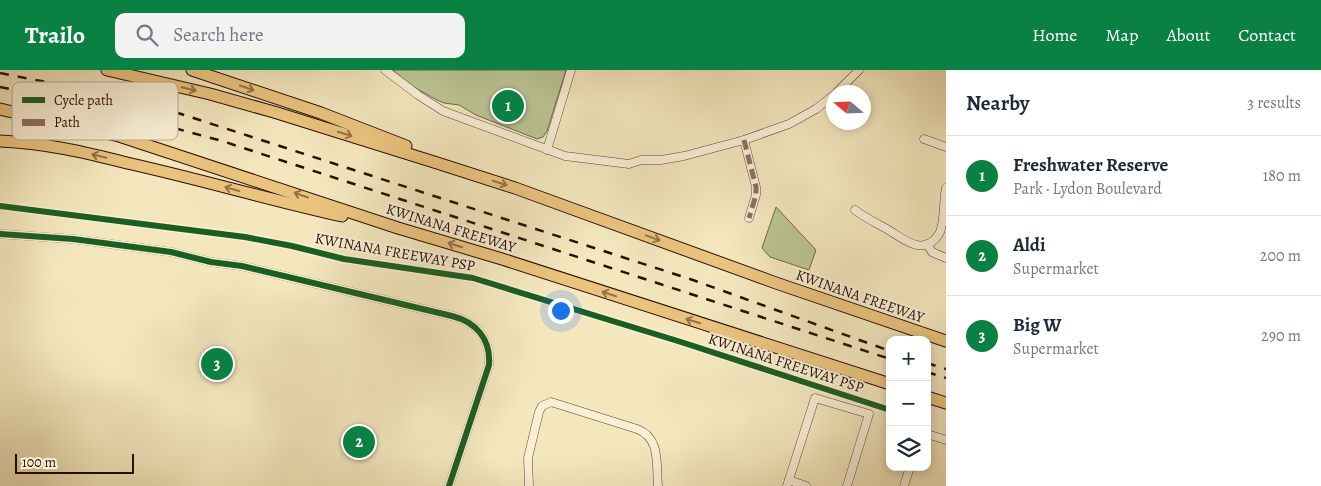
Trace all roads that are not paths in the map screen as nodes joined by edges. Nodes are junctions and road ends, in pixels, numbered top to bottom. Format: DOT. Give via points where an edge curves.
graph roads {
  1 [pos="107,70"];
  2 [pos="192,70"];
  3 [pos="385,70"];
  4 [pos="571,70"];
  5 [pos="859,70"];
  6 [pos="158,82"];
  7 [pos="844,85"];
  8 [pos="178,87"];
  9 [pos="826,102"];
  10 [pos="924,139"];
  11 [pos="131,140"];
  12 [pos="744,140"];
  13 [pos="0,141"];
  14 [pos="946,147"];
  15 [pos="547,150"];
  16 [pos="434,162"];
  17 [pos="946,188"];
  18 [pos="854,210"];
  19 [pos="749,218"];
  20 [pos="398,228"];
  21 [pos="0,234"];
  22 [pos="927,244"];
  23 [pos="946,258"];
  24 [pos="946,341"];
  25 [pos="886,383"];
  26 [pos="931,398"];
  27 [pos="946,403"];
  28 [pos="931,435"];
  29 [pos="946,440"];
  30 [pos="909,471"];
  31 [pos="788,483"];
  32 [pos="449,486"];
  33 [pos="529,486"];
  34 [pos="658,486"];
  35 [pos="806,486"];
  36 [pos="847,486"];
  37 [pos="904,486"];
  1 -- 6 [label="highway, KWINANA FREEWAY, one-way"];
  2 -- 16 [label="highway, one-way" via="414,148"];
  3 -- 15 [label="street" via="444,111"];
  4 -- 15 [label="street"];
  5 -- 7 [label="street"];
  8 -- 16 [label="highway, KWINANA FREEWAY, one-way" via="274,112"];
  9 -- 12 [label="street" via="790,124"];
  10 -- 14 [label="street"];
  20 -- 11 [label="highway, KWINANA FREEWAY, one-way"];
  12 -- 15 [label="street" via="684,156 629,164 565,156"];
  12 -- 19 [label="street" via="756,187"];
  20 -- 13 [label="highway, one-way" via="54,146"];
  16 -- 24 [label="highway, KWINANA FREEWAY, one-way"];
  17 -- 22 [label="street" via="939,233"];
  18 -- 22 [label="street" via="905,241 920,246"];
  25 -- 20 [label="highway, KWINANA FREEWAY, one-way"];
  21 -- 32 [label="street" via="73,239 172,252 299,279 467,321 483,337 489,350 488,365"];
  22 -- 23 [label="street" via="932,252"];
  26 -- 27 [label="highway"];
  28 -- 29 [label="street"];
  30 -- 37 [label="street"];
  31 -- 35 [label="street"];
  31 -- 36 [label="street" via="815,398 869,414"];
  33 -- 34 [label="street" via="528,458 539,412 542,406 551,402 648,434 654,443"];
}
